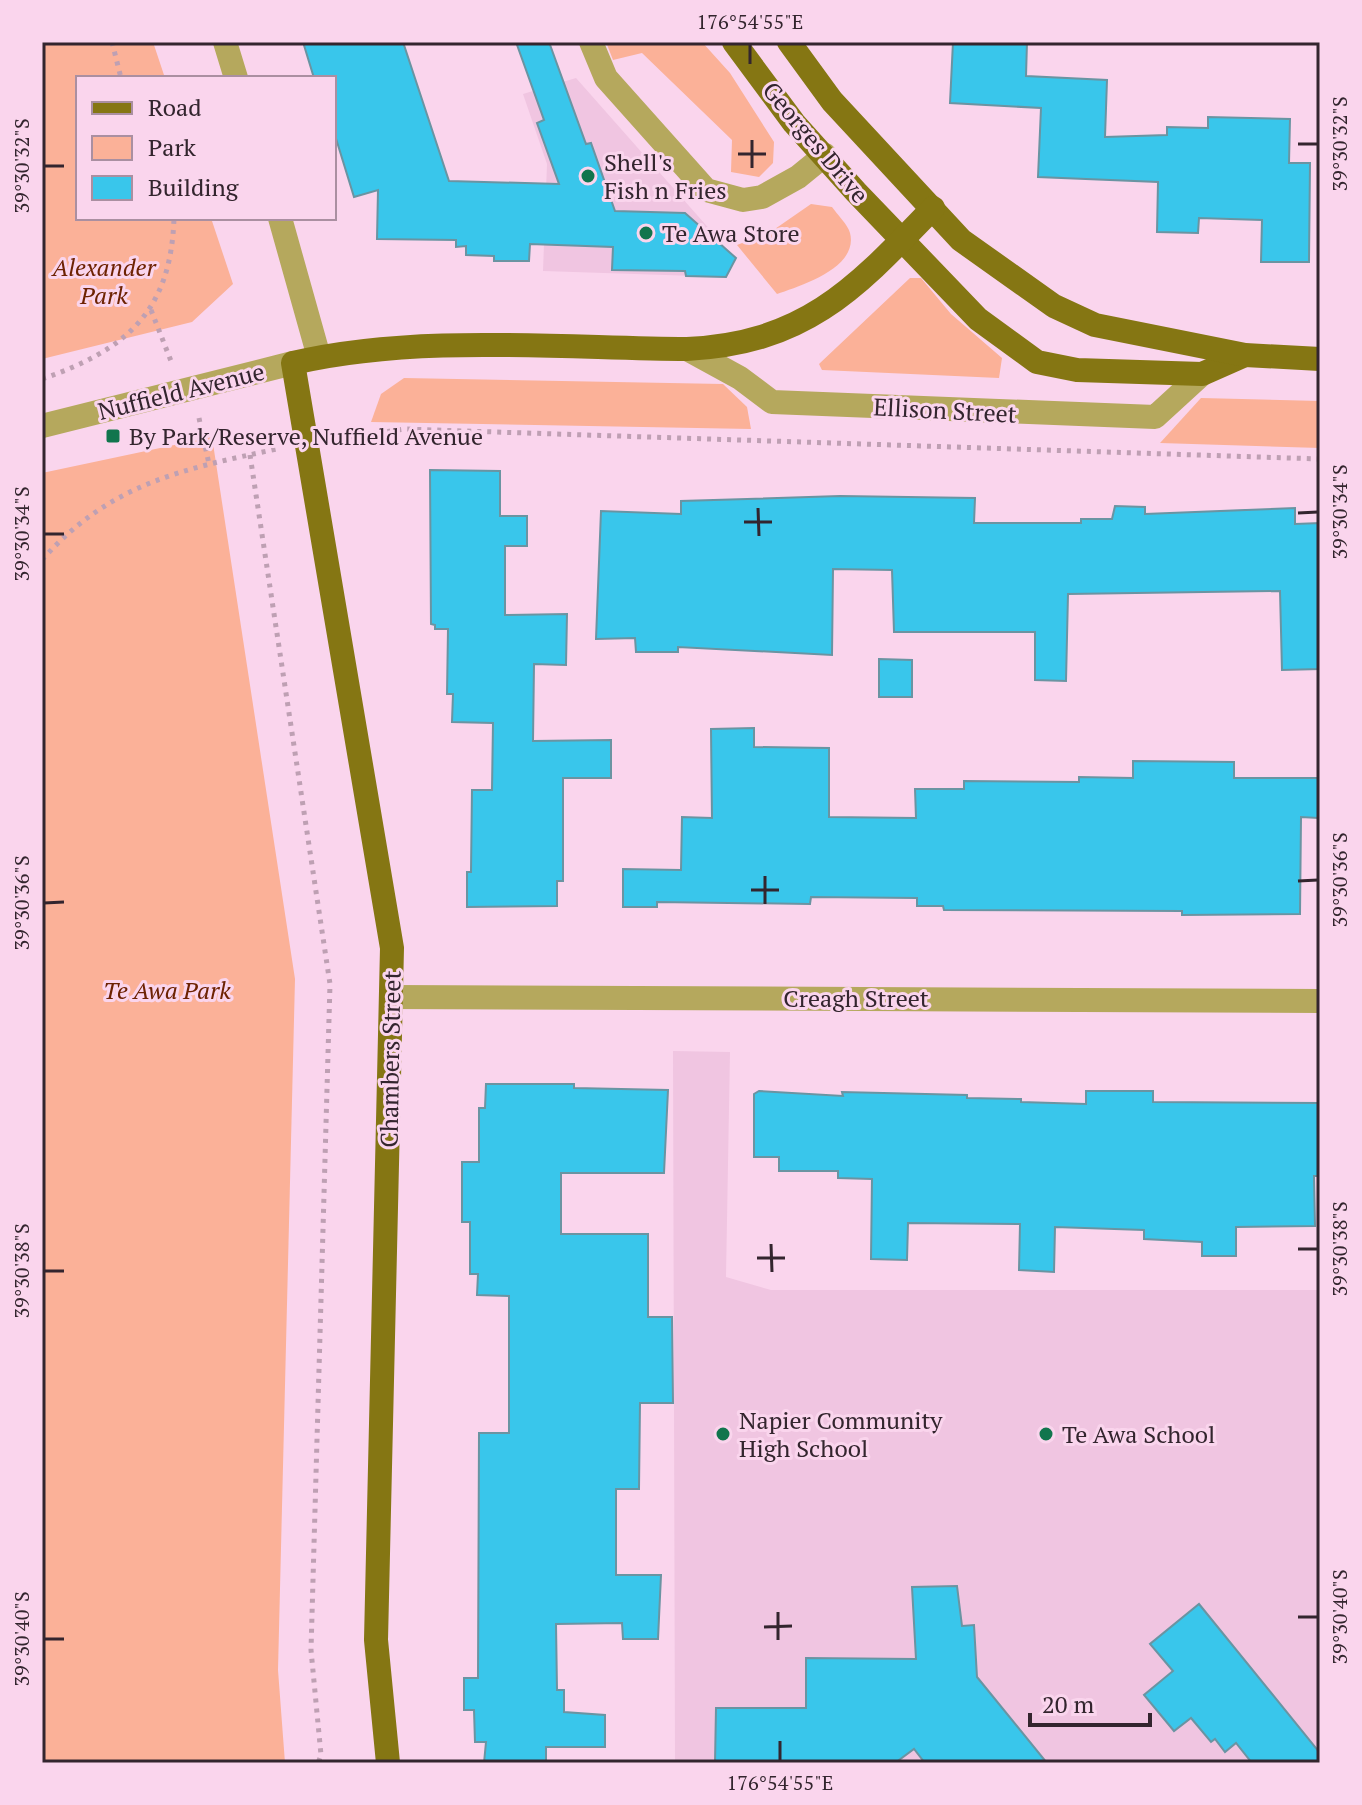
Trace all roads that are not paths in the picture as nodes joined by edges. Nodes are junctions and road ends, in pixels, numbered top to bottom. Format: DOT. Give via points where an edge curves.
graph roads {
  1 [pos="225,42"];
  2 [pos="591,42"];
  3 [pos="734,42"];
  4 [pos="789,42"];
  5 [pos="235,76"];
  6 [pos="825,155"];
  7 [pos="933,208"];
  8 [pos="281,220"];
  9 [pos="902,240"];
  10 [pos="687,349"];
  11 [pos="1245,355"];
  12 [pos="319,357"];
  13 [pos="1320,359"];
  14 [pos="293,363"];
  15 [pos="1202,374"];
  16 [pos="42,426"];
  17 [pos="392,997"];
  18 [pos="1320,1001"];
  19 [pos="388,1763"];
  1 -- 5 [label="street"];
  2 -- 6 [label="street" via="606,78 706,190 743,200 762,197"];
  3 -- 6 [label="main road, Georges Drive" via="794,123"];
  4 -- 7 [label="main road, Georges Drive" via="832,101"];
  6 -- 9 [label="main road, Georges Drive"];
  7 -- 9 [label="main road, Ellison Street"];
  7 -- 11 [label="main road, Ellison Street" via="961,240 1054,306 1095,325"];
  8 -- 12 [label="street"];
  9 -- 10 [label="main road, Ellison Street" via="843,296 802,323 761,339"];
  9 -- 15 [label="main road, Ellison Street" via="978,319 1037,362 1077,370"];
  10 -- 12 [label="main road, Ellison Street" via="447,347"];
  10 -- 15 [label="street, Ellison Street" via="772,402 788,403 1155,417"];
  11 -- 13 [label="main road, Ellison Street"];
  11 -- 15 [label="main road, Ellison Street"];
  12 -- 14 [label="main road, Nuffield Avenue"];
  14 -- 16 [label="street, Nuffield Avenue"];
  14 -- 17 [label="main road, Chambers Street" via="392,948"];
  17 -- 18 [label="street, Creagh Street"];
  17 -- 19 [label="main road, Chambers Street" via="376,1625"];
}
